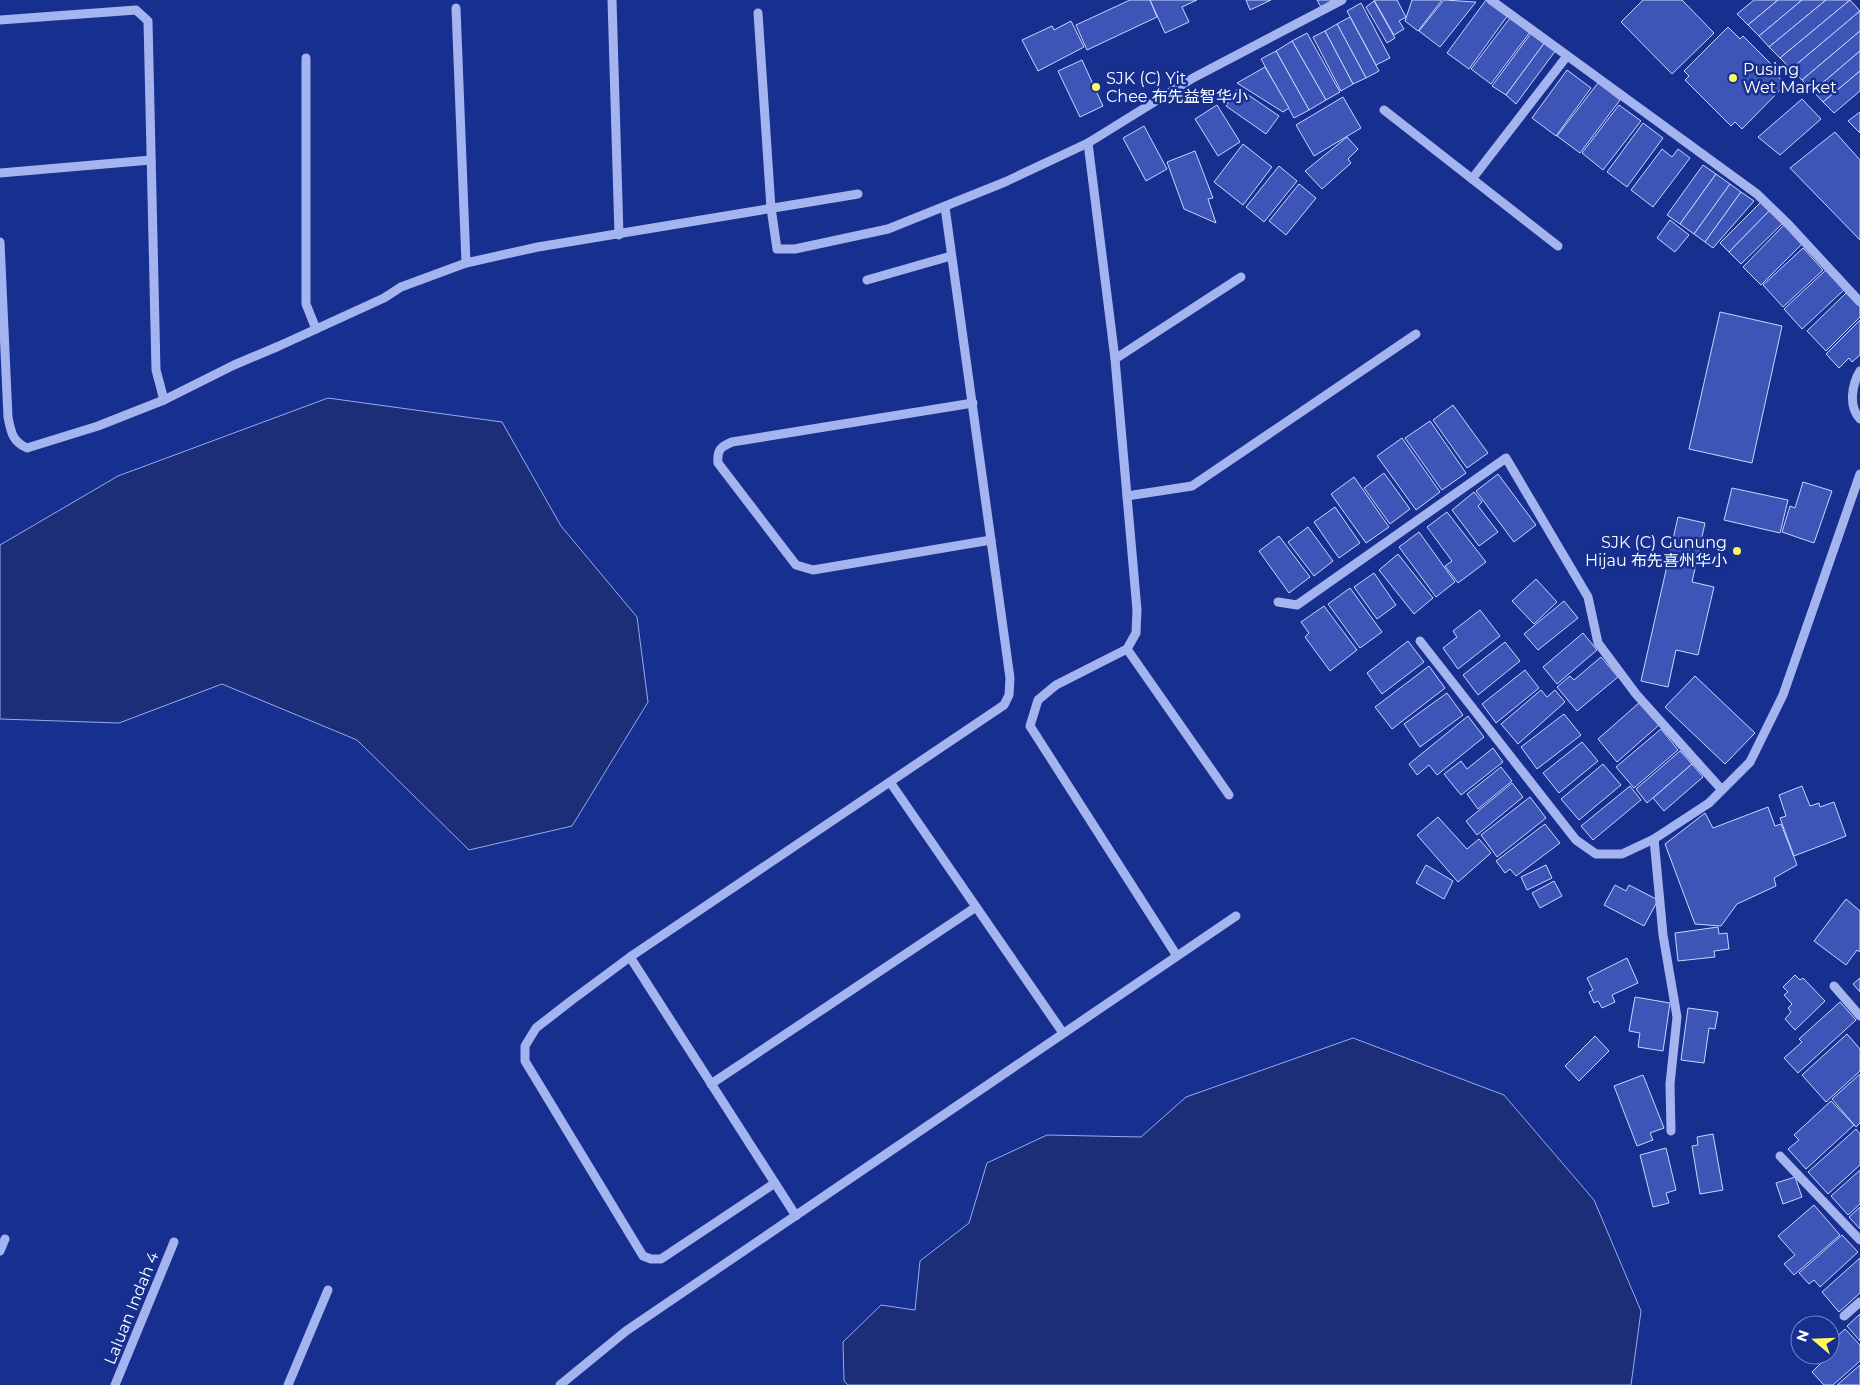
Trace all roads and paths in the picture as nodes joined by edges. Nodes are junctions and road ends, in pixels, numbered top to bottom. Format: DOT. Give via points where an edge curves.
graph roads {
  1 [pos="612,0"];
  2 [pos="1342,0"];
  3 [pos="1491,0"];
  4 [pos="456,8"];
  5 [pos="758,13"];
  6 [pos="0,20"];
  7 [pos="1567,56"];
  8 [pos="306,58"];
  9 [pos="1384,110"];
  10 [pos="1088,143"];
  11 [pos="151,160"];
  12 [pos="0,173"];
  13 [pos="1472,179"];
  14 [pos="858,194"];
  15 [pos="945,207"];
  16 [pos="771,208"];
  17 [pos="619,235"];
  18 [pos="0,242"];
  19 [pos="1558,246"];
  20 [pos="951,256"];
  21 [pos="466,263"];
  22 [pos="1241,277"];
  23 [pos="867,280"];
  24 [pos="1860,302"];
  25 [pos="316,329"];
  26 [pos="1416,334"];
  27 [pos="1115,360"];
  28 [pos="1860,371"];
  29 [pos="164,400"];
  30 [pos="973,403"];
  31 [pos="1860,419"];
  32 [pos="1860,474"];
  33 [pos="1127,496"];
  34 [pos="992,540"];
  35 [pos="1278,602"];
  36 [pos="1420,641"];
  37 [pos="1127,649"];
  38 [pos="890,782"];
  39 [pos="1722,790"];
  40 [pos="1229,795"];
  41 [pos="1654,839"];
  42 [pos="976,907"];
  43 [pos="1236,916"];
  44 [pos="1177,956"];
  45 [pos="630,957"];
  46 [pos="1834,986"];
  47 [pos="1860,1016"];
  48 [pos="1063,1033"];
  49 [pos="712,1084"];
  50 [pos="1671,1131"];
  51 [pos="1780,1156"];
  52 [pos="775,1183"];
  53 [pos="796,1216"];
  54 [pos="5,1239"];
  55 [pos="1860,1240"];
  56 [pos="174,1242"];
  57 [pos="0,1251"];
  58 [pos="328,1290"];
  59 [pos="1860,1302"];
  60 [pos="1844,1316"];
  61 [pos="115,1385"];
  62 [pos="288,1385"];
  63 [pos="560,1385"];
  1 -- 17 [label="street"];
  2 -- 10 [label="street" via="1193,78"];
  3 -- 7 [label="street"];
  4 -- 21 [label="street"];
  5 -- 16 [label="street"];
  6 -- 11 [label="street" via="136,10 148,21"];
  7 -- 13 [label="street"];
  7 -- 24 [label="street" via="1757,194"];
  8 -- 25 [label="street" via="306,304"];
  9 -- 13 [label="street"];
  10 -- 15 [label="street"];
  10 -- 27 [label="street"];
  11 -- 12 [label="street"];
  11 -- 29 [label="street" via="156,370"];
  13 -- 19 [label="street"];
  14 -- 16 [label="street"];
  15 -- 16 [label="street" via="888,229 795,249 777,249"];
  15 -- 20 [label="street"];
  16 -- 17 [label="street"];
  17 -- 21 [label="street" via="538,247"];
  18 -- 29 [label="street" via="8,417 12,437 18,444 27,448 98,426"];
  20 -- 23 [label="street"];
  20 -- 30 [label="street"];
  21 -- 25 [label="street" via="401,287"];
  22 -- 27 [label="street"];
  25 -- 29 [label="street" via="234,364"];
  26 -- 33 [label="street" via="1192,486"];
  27 -- 33 [label="street"];
  28 -- 31 [label="street" via="1853,382 1855,414"];
  30 -- 34 [label="street"];
  30 -- 34 [label="street" via="732,442 722,446 717,453 718,463 796,565 803,569 813,570"];
  32 -- 39 [label="street" via="1783,695 1750,762"];
  33 -- 37 [label="street" via="1137,610 1136,633"];
  34 -- 38 [label="street" via="1010,678 1009,695 1004,705"];
  35 -- 39 [label="street" via="1297,605 1506,458 1588,597 1598,643 1636,694"];
  36 -- 41 [label="street" via="1576,840 1596,854 1622,854"];
  37 -- 40 [label="street"];
  37 -- 44 [label="street" via="1056,685 1038,700 1030,726"];
  38 -- 42 [label="street"];
  38 -- 45 [label="street"];
  39 -- 41 [label="street" via="1709,803"];
  41 -- 50 [label="street" via="1663,935 1676,1017 1670,1084"];
  42 -- 48 [label="street"];
  42 -- 49 [label="street"];
  43 -- 44 [label="street"];
  44 -- 48 [label="street"];
  45 -- 49 [label="street"];
  45 -- 52 [label="street" via="536,1028 525,1046 525,1060 644,1256 650,1260 661,1258"];
  46 -- 47 [label="street"];
  48 -- 53 [label="street"];
  49 -- 52 [label="street"];
  51 -- 55 [label="street"];
  52 -- 53 [label="street"];
  53 -- 63 [label="street" via="626,1332"];
  54 -- 57 [label="street"];
  56 -- 61 [label="street, Laluan Indah 4"];
  58 -- 62 [label="street"];
  59 -- 60 [label="street"];
}
